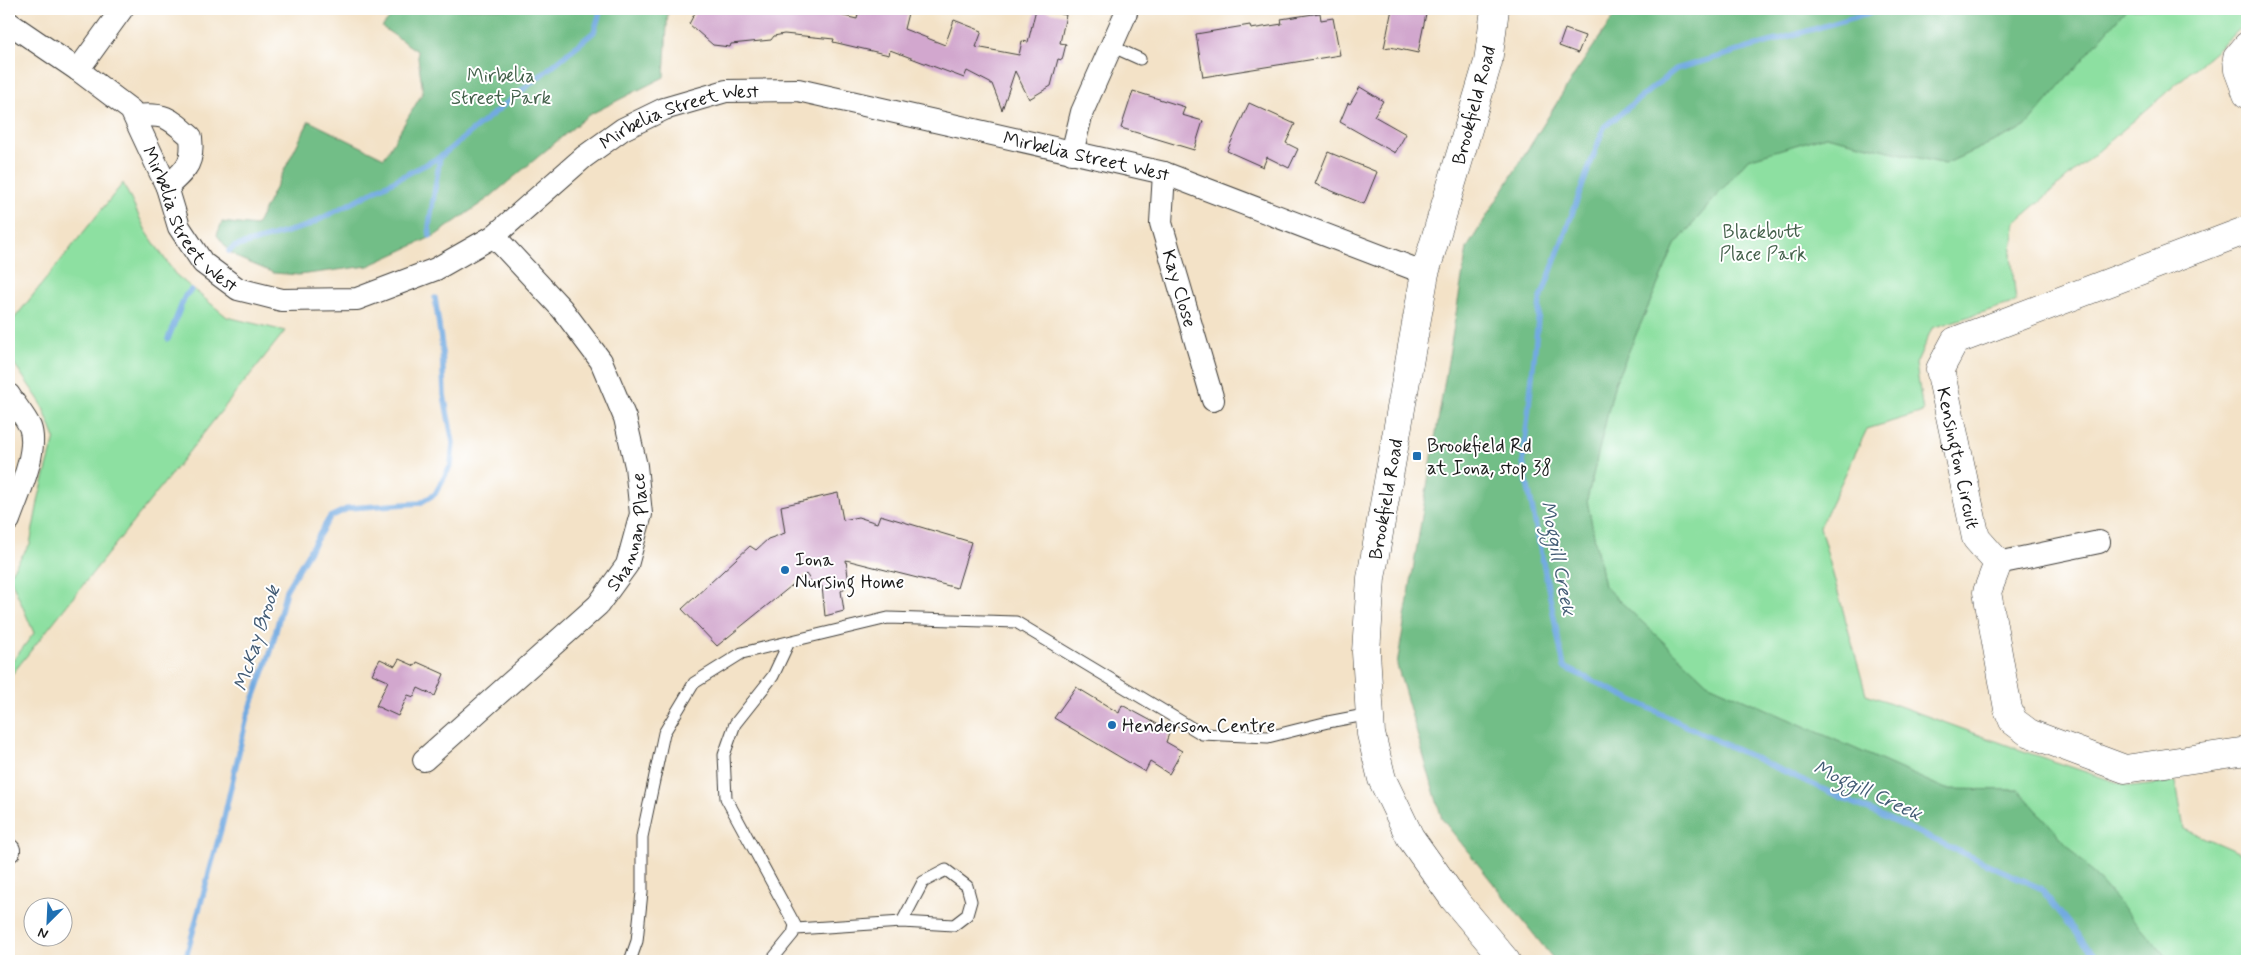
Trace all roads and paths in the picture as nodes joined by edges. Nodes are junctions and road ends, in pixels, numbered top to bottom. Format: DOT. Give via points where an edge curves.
graph roads {
  1 [pos="122,9"];
  2 [pos="1495,9"];
  3 [pos="1126,13"];
  4 [pos="9,23"];
  5 [pos="1111,46"];
  6 [pos="1140,59"];
  7 [pos="78,70"];
  8 [pos="135,116"];
  9 [pos="1072,153"];
  10 [pos="1164,173"];
  11 [pos="166,187"];
  12 [pos="2247,230"];
  13 [pos="494,236"];
  14 [pos="1425,272"];
  15 [pos="9,395"];
  16 [pos="1213,400"];
  17 [pos="9,520"];
  18 [pos="2099,542"];
  19 [pos="1998,563"];
  20 [pos="789,642"];
  21 [pos="1370,714"];
  22 [pos="2247,751"];
  23 [pos="424,760"];
  24 [pos="902,922"];
  25 [pos="796,929"];
  26 [pos="630,961"];
  27 [pos="771,961"];
  28 [pos="1506,961"];
  1 -- 7 [label="street"];
  2 -- 14 [label="main road, Brookfield Road" via="1488,62"];
  3 -- 5 [label="street"];
  4 -- 7 [label="street, Mirbelia Street West"];
  5 -- 6 [label="lane"];
  5 -- 9 [label="street" via="1082,112"];
  7 -- 8 [label="street, Mirbelia Street West"];
  8 -- 11 [label="street, Mirbelia Street West"];
  8 -- 11 [label="street" via="159,114 191,137 193,154 184,171"];
  9 -- 10 [label="street, Mirbelia Street West"];
  9 -- 13 [label="street, Mirbelia Street West" via="798,90 726,91 664,110 623,129 584,157"];
  10 -- 14 [label="street, Mirbelia Street West"];
  10 -- 16 [label="street, Kay Close" via="1161,223"];
  11 -- 13 [label="street, Mirbelia Street West" via="179,227 203,263 238,289 282,300 357,299 436,269"];
  12 -- 19 [label="main road, Kensington Circuit" via="1955,340 1940,369 1976,538"];
  13 -- 23 [label="street, Shannan Place" via="562,309 601,362 625,418 636,466 641,514 627,565 598,606"];
  14 -- 21 [label="main road, Brookfield Road" via="1371,578 1366,652"];
  15 -- 17 [label="street" via="30,428 32,447"];
  18 -- 19 [label="street"];
  19 -- 22 [label="main road" via="1987,592 2008,709 2013,721 2029,733 2125,769"];
  20 -- 21 [label="lane" via="888,618 1016,622 1202,734 1268,737"];
  20 -- 25 [label="lane" via="773,676 734,724 724,755 726,798"];
  20 -- 26 [label="lane" via="742,653 694,683 664,732 642,837 642,892 637,941"];
  21 -- 28 [label="main road, Brookfield Road" via="1382,779 1410,837 1454,899"];
  24 -- 24 [label="lane" via="923,882 946,870 967,886 971,901 967,914 954,925"];
  24 -- 25 [label="lane"];
  25 -- 27 [label="lane"];
}
